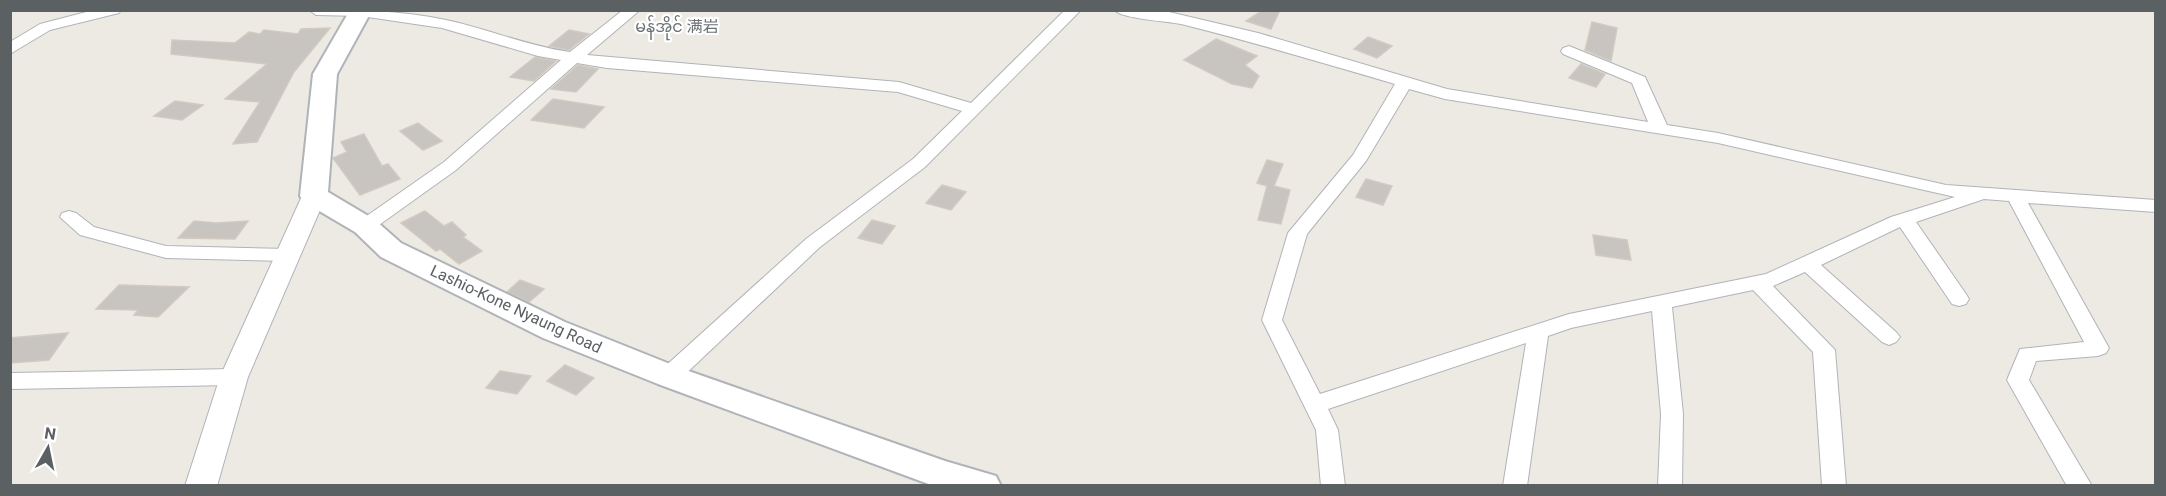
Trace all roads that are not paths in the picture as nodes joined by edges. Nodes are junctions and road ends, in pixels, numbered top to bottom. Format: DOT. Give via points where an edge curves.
graph roads {
  1 [pos="114,10"];
  2 [pos="316,10"];
  3 [pos="633,10"];
  4 [pos="1074,10"];
  5 [pos="1121,10"];
  6 [pos="361,11"];
  7 [pos="1199,17"];
  8 [pos="10,49"];
  9 [pos="1569,51"];
  10 [pos="573,58"];
  11 [pos="1405,82"];
  12 [pos="974,110"];
  13 [pos="1660,129"];
  14 [pos="1987,193"];
  15 [pos="2015,195"];
  16 [pos="314,196"];
  17 [pos="2156,206"];
  18 [pos="69,217"];
  19 [pos="1904,219"];
  20 [pos="365,226"];
  21 [pos="288,255"];
  22 [pos="1807,263"];
  23 [pos="1758,283"];
  24 [pos="1959,298"];
  25 [pos="1661,302"];
  26 [pos="1538,331"];
  27 [pos="1888,337"];
  28 [pos="669,376"];
  29 [pos="234,377"];
  30 [pos="10,381"];
  31 [pos="1314,405"];
  32 [pos="201,486"];
  33 [pos="984,486"];
  34 [pos="1334,486"];
  35 [pos="1515,486"];
  36 [pos="1670,486"];
  37 [pos="1833,486"];
  38 [pos="2080,486"];
  1 -- 8 [label="street" via="45,27"];
  2 -- 6 [label="street"];
  3 -- 10 [label="street"];
  4 -- 12 [label="street"];
  5 -- 7 [label="street"];
  6 -- 10 [label="street" via="444,24"];
  6 -- 16 [label="main road" via="325,74"];
  7 -- 11 [label="street"];
  9 -- 13 [label="street" via="1639,80"];
  10 -- 12 [label="street" via="899,87"];
  10 -- 20 [label="street" via="450,166"];
  11 -- 13 [label="street" via="1445,94"];
  11 -- 31 [label="street" via="1360,157 1298,233 1272,321"];
  12 -- 28 [label="street" via="919,163 813,243"];
  13 -- 14 [label="street" via="1718,138 1946,191"];
  14 -- 15 [label="street"];
  14 -- 19 [label="street"];
  15 -- 17 [label="street"];
  15 -- 38 [label="street" via="2098,348 2028,354 2018,380"];
  16 -- 20 [label="main road, Lashio-Kone Nyaung Road"];
  16 -- 21 [label="street"];
  18 -- 21 [label="street" via="87,231 166,252"];
  19 -- 22 [label="street"];
  19 -- 24 [label="street"];
  20 -- 28 [label="main road, Lashio-Kone Nyaung Road" via="391,250 543,325"];
  21 -- 29 [label="street"];
  22 -- 23 [label="street"];
  22 -- 27 [label="street"];
  23 -- 25 [label="street"];
  23 -- 37 [label="street" via="1824,350"];
  25 -- 26 [label="street"];
  25 -- 36 [label="street" via="1672,414"];
  26 -- 31 [label="street"];
  26 -- 35 [label="street"];
  28 -- 33 [label="main road, Lashio-Kone Nyaung Road"];
  29 -- 30 [label="street"];
  29 -- 32 [label="street"];
  31 -- 34 [label="street" via="1327,430"];
}
